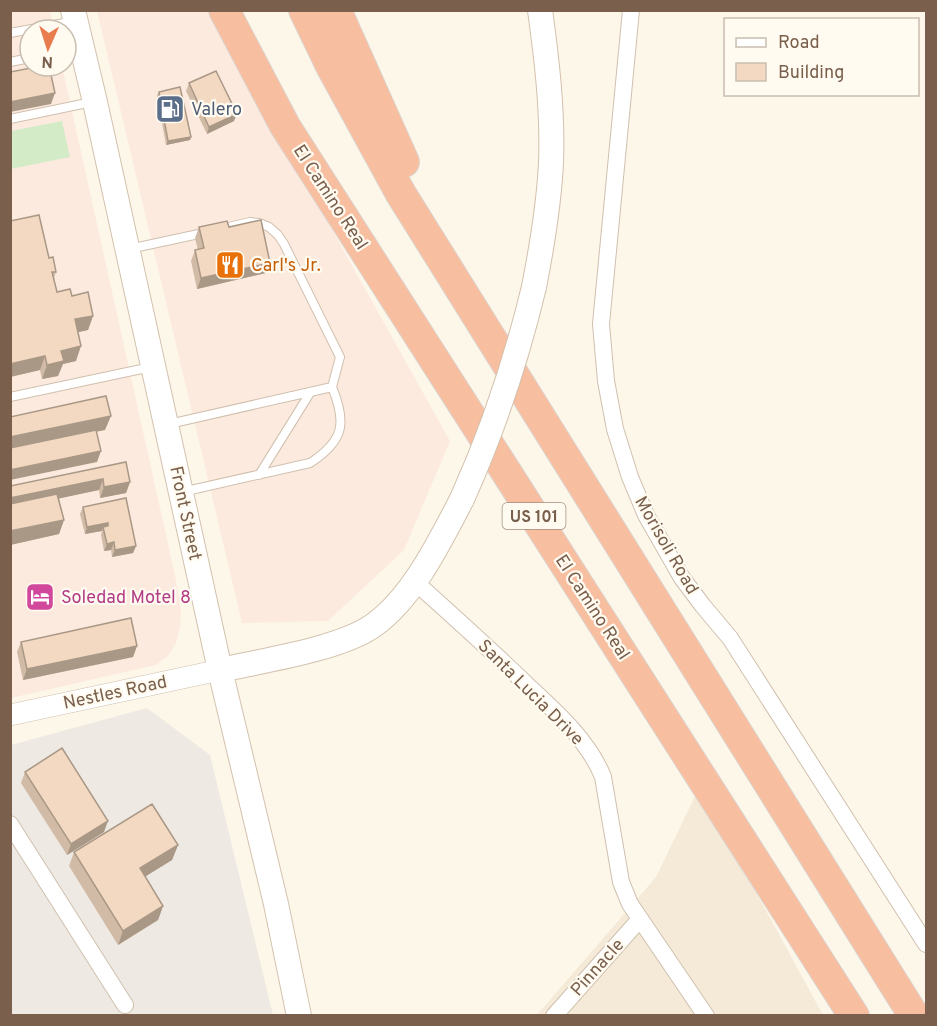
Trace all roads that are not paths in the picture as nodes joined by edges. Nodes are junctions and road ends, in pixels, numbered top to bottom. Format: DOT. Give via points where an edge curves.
graph roads {
  1 [pos="224,10"];
  2 [pos="304,10"];
  3 [pos="336,10"];
  4 [pos="540,10"];
  5 [pos="631,10"];
  6 [pos="74,16"];
  7 [pos="10,33"];
  8 [pos="95,102"];
  9 [pos="10,118"];
  10 [pos="127,250"];
  11 [pos="459,285"];
  12 [pos="153,366"];
  13 [pos="332,387"];
  14 [pos="310,393"];
  15 [pos="10,397"];
  16 [pos="167,425"];
  17 [pos="259,475"];
  18 [pos="181,492"];
  19 [pos="414,580"];
  20 [pos="220,670"];
  21 [pos="10,715"];
  22 [pos="10,824"];
  23 [pos="640,919"];
  24 [pos="927,944"];
  25 [pos="125,1005"];
  26 [pos="299,1016"];
  27 [pos="554,1016"];
  28 [pos="706,1016"];
  29 [pos="854,1016"];
  30 [pos="914,1016"];
  1 -- 29 [label="highway, El Camino Real / US 101" via="285,126"];
  2 -- 11 [label="highway, US 101" via="401,194"];
  3 -- 11 [label="highway"];
  4 -- 19 [label="main road, bridge" via="548,66 551,163 534,287 520,344 483,453 440,541"];
  5 -- 24 [label="street, Morisoli Road" via="601,324 615,429 630,477 646,515 682,578 730,638"];
  6 -- 7 [label="lane"];
  6 -- 8 [label="main road, Front Street" via="78,48"];
  8 -- 9 [label="lane"];
  8 -- 10 [label="main road, Front Street"];
  10 -- 12 [label="main road, Front Street"];
  10 -- 13 [label="lane" via="250,222 269,227 284,244 340,357"];
  11 -- 30 [label="highway, US 101"];
  12 -- 15 [label="lane"];
  12 -- 16 [label="main road, Front Street"];
  13 -- 14 [label="lane"];
  13 -- 17 [label="lane" via="342,419 339,432 324,454 310,463"];
  14 -- 16 [label="lane"];
  14 -- 17 [label="lane"];
  16 -- 18 [label="main road, Front Street"];
  17 -- 18 [label="lane"];
  18 -- 20 [label="main road, Front Street"];
  19 -- 20 [label="main road" via="390,612 351,637"];
  19 -- 23 [label="street, Santa Lucia Drive" via="560,717 597,761 621,882"];
  20 -- 21 [label="street, Nestles Road"];
  20 -- 26 [label="main road, Front Street"];
  22 -- 25 [label="street"];
  23 -- 27 [label="street, Pinnacle"];
  23 -- 28 [label="street, Santa Lucia Drive"];
}
